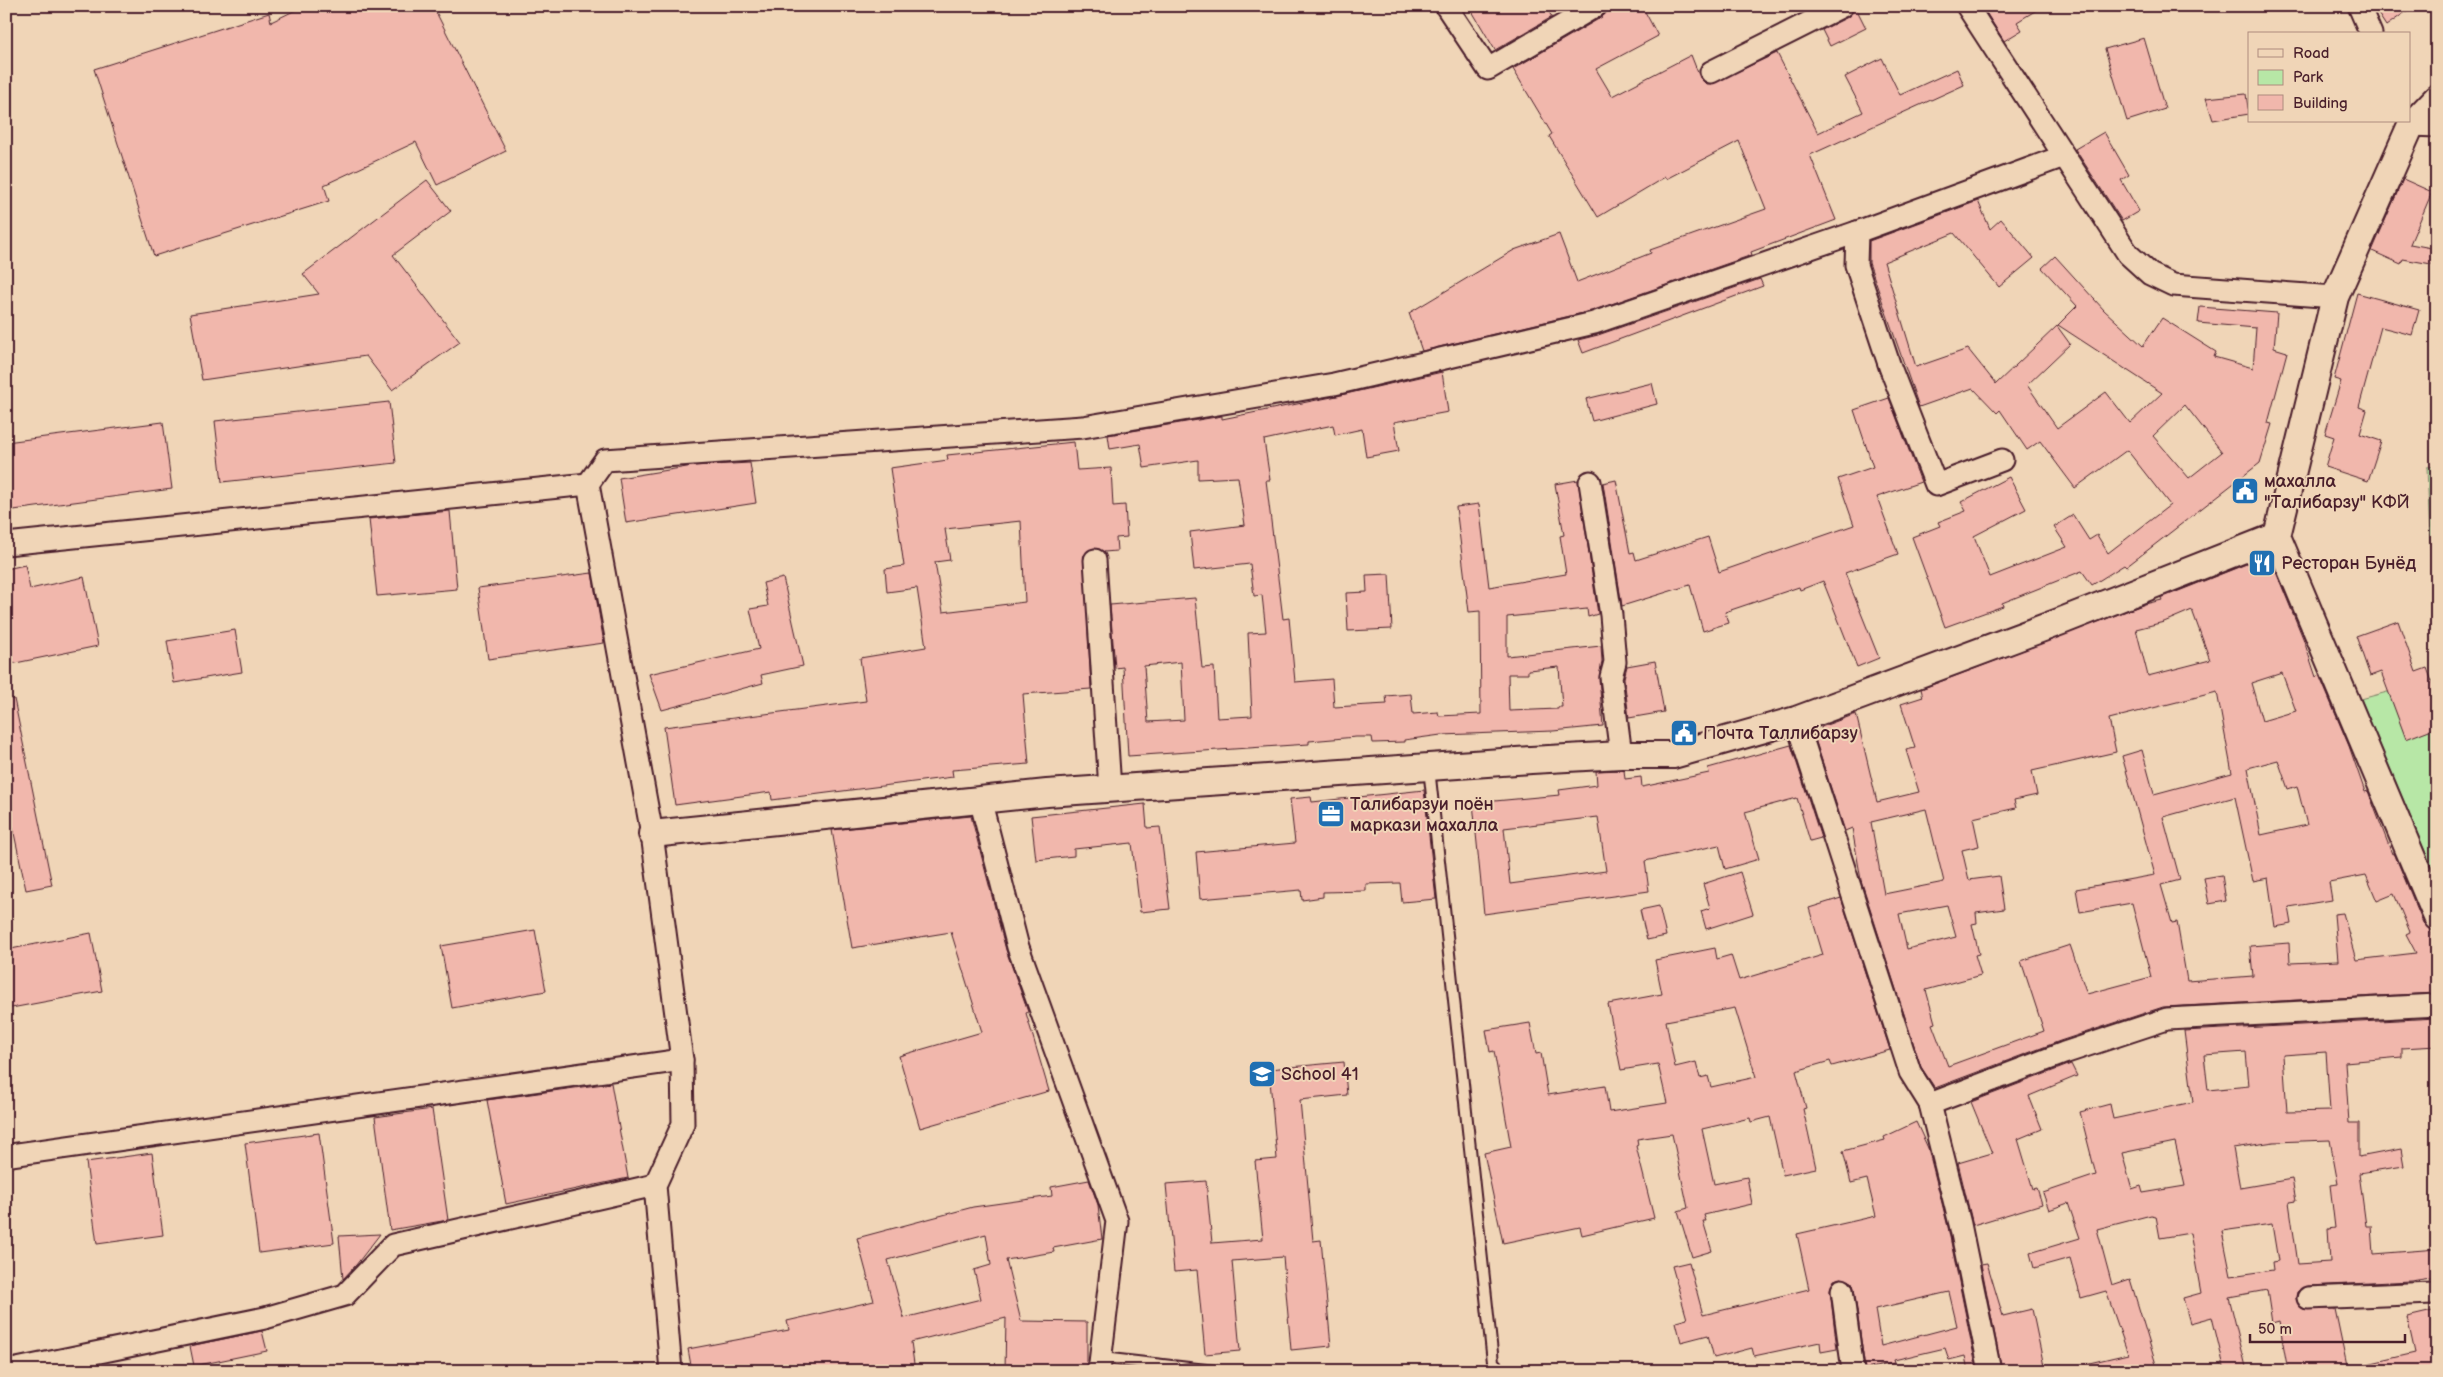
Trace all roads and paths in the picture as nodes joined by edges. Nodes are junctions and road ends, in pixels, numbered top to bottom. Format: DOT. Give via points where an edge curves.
graph roads {
  1 [pos="1446,6"];
  2 [pos="1596,6"];
  3 [pos="1842,6"];
  4 [pos="1967,6"];
  5 [pos="2359,6"];
  6 [pos="2370,32"];
  7 [pos="1711,72"];
  8 [pos="2437,98"];
  9 [pos="2419,124"];
  10 [pos="2064,156"];
  11 [pos="1857,232"];
  12 [pos="2335,297"];
  13 [pos="2002,460"];
  14 [pos="1590,482"];
  15 [pos="588,484"];
  16 [pos="2277,536"];
  17 [pos="6,544"];
  18 [pos="1095,560"];
  19 [pos="1796,720"];
  20 [pos="1621,755"];
  21 [pos="1429,768"];
  22 [pos="1110,789"];
  23 [pos="980,799"];
  24 [pos="652,834"];
  25 [pos="2437,917"];
  26 [pos="2437,1005"];
  27 [pos="682,1060"];
  28 [pos="1930,1104"];
  29 [pos="11,1155"];
  30 [pos="655,1185"];
  31 [pos="1842,1290"];
  32 [pos="2308,1298"];
  33 [pos="2435,1298"];
  34 [pos="1101,1365"];
  35 [pos="7,1371"];
  36 [pos="671,1371"];
  37 [pos="1215,1371"];
  38 [pos="1502,1371"];
  39 [pos="1852,1371"];
  40 [pos="1990,1371"];
  1 -- 2 [label="street" via="1488,69"];
  3 -- 7 [label="street"];
  4 -- 10 [label="street"];
  5 -- 6 [label="street"];
  8 -- 9 [label="street"];
  9 -- 12 [label="street"];
  10 -- 11 [label="street"];
  10 -- 12 [label="street" via="2128,254 2150,274 2173,285"];
  11 -- 13 [label="street" via="1856,265 1890,367 1936,485"];
  11 -- 15 [label="street" via="1594,322 1334,384 1084,426 605,460"];
  12 -- 16 [label="street"];
  14 -- 20 [label="street" via="1611,615 1615,662 1611,677"];
  15 -- 17 [label="street"];
  15 -- 24 [label="street"];
  16 -- 19 [label="street"];
  16 -- 25 [label="street"];
  18 -- 22 [label="street"];
  19 -- 20 [label="street" via="1673,755"];
  19 -- 28 [label="street" via="1910,1072"];
  20 -- 21 [label="street"];
  21 -- 22 [label="street"];
  21 -- 38 [label="lane" via="1493,1362"];
  22 -- 23 [label="street"];
  23 -- 24 [label="street"];
  23 -- 34 [label="street" via="1018,947 1117,1222"];
  24 -- 27 [label="street"];
  26 -- 28 [label="street" via="2167,1019 2064,1053"];
  27 -- 29 [label="street"];
  27 -- 30 [label="street" via="682,1124"];
  28 -- 40 [label="street" via="1960,1224"];
  30 -- 35 [label="street" via="393,1246 345,1295 274,1315"];
  30 -- 36 [label="street"];
  31 -- 39 [label="street"];
  32 -- 33 [label="street"];
  34 -- 37 [label="lane"];
}
